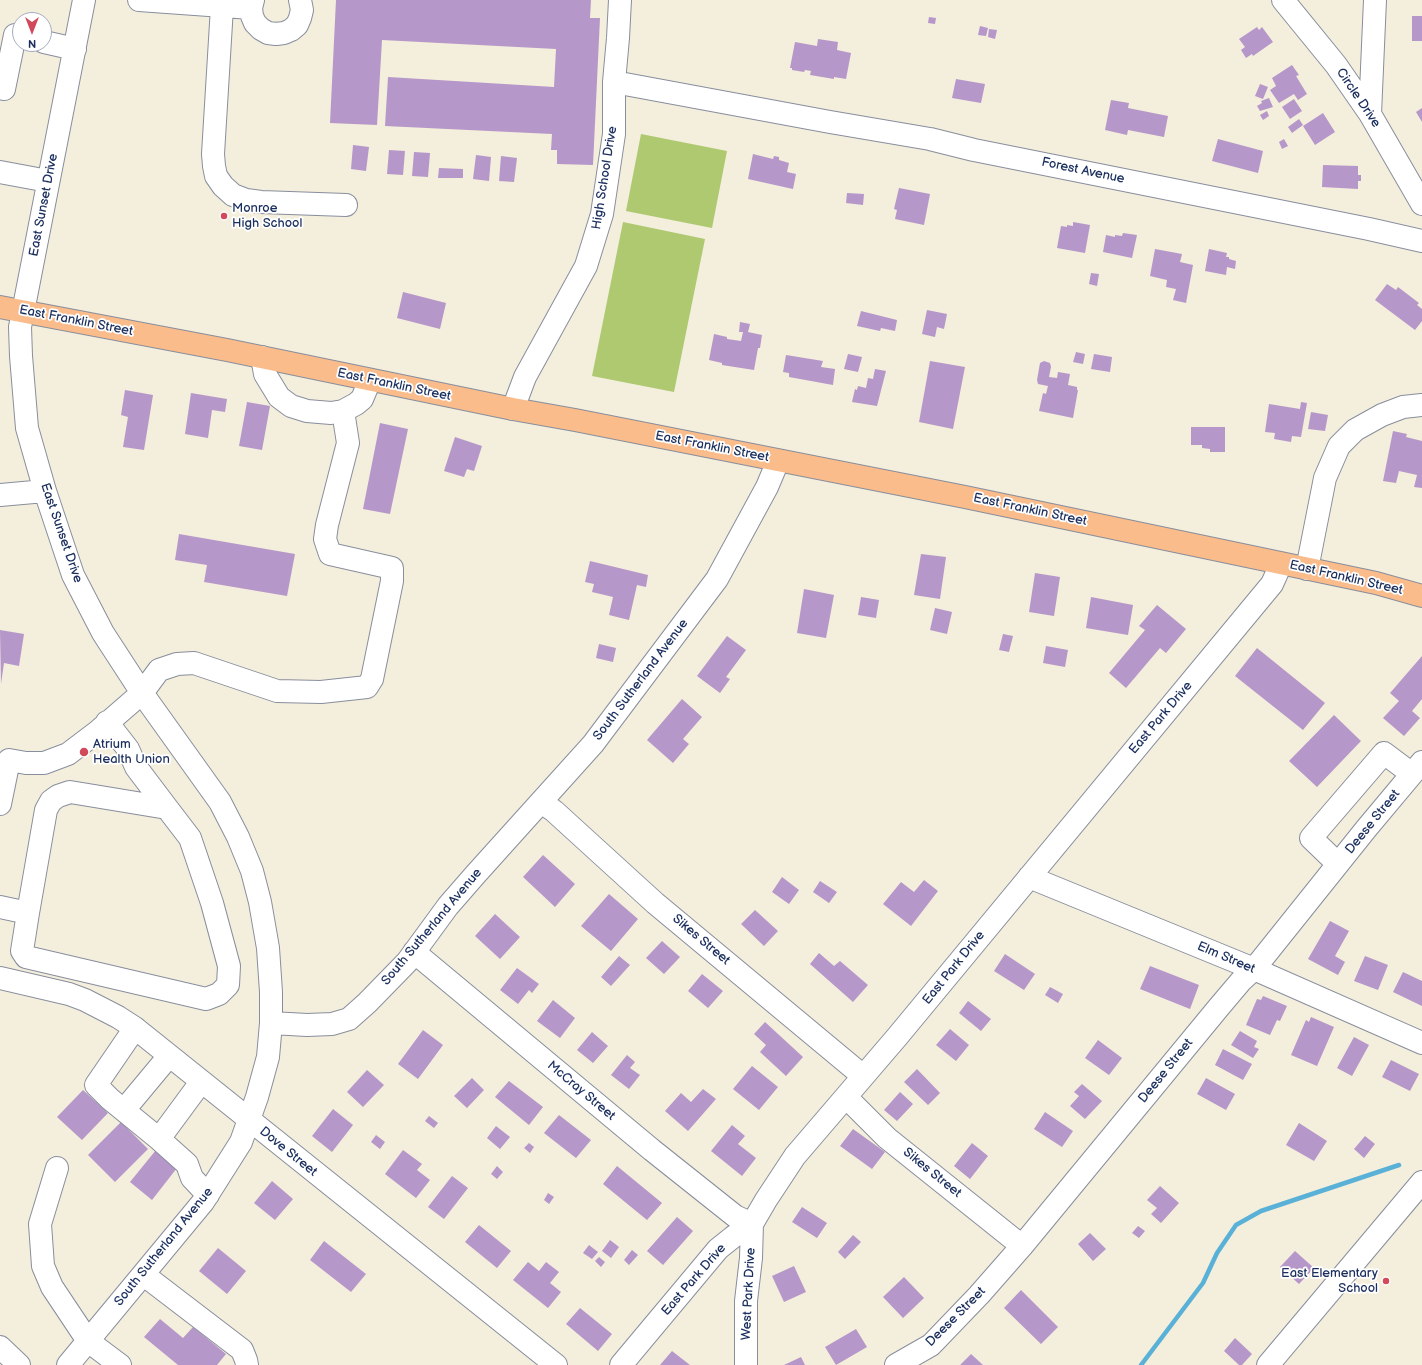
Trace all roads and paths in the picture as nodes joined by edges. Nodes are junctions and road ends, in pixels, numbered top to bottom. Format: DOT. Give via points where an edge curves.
graph roads {
  1 [pos="84,0"];
  2 [pos="139,0"];
  3 [pos="300,0"];
  4 [pos="620,0"];
  5 [pos="1283,0"];
  6 [pos="1375,0"];
  7 [pos="252,4"];
  8 [pos="222,7"];
  9 [pos="12,35"];
  10 [pos="52,44"];
  11 [pos="75,49"];
  12 [pos="614,82"];
  13 [pos="4,89"];
  14 [pos="1370,114"];
  15 [pos="0,172"];
  16 [pos="48,181"];
  17 [pos="1422,204"];
  18 [pos="346,205"];
  19 [pos="1422,241"];
  20 [pos="0,307"];
  21 [pos="22,311"];
  22 [pos="262,357"];
  23 [pos="370,380"];
  24 [pos="1422,405"];
  25 [pos="513,409"];
  26 [pos="343,411"];
  27 [pos="778,461"];
  28 [pos="45,491"];
  29 [pos="0,495"];
  30 [pos="1281,564"];
  31 [pos="1307,569"];
  32 [pos="1422,596"];
  33 [pos="142,693"];
  34 [pos="102,727"];
  35 [pos="1417,768"];
  36 [pos="541,802"];
  37 [pos="0,804"];
  38 [pos="167,808"];
  39 [pos="1338,864"];
  40 [pos="1029,877"];
  41 [pos="0,906"];
  42 [pos="0,918"];
  43 [pos="27,918"];
  44 [pos="414,952"];
  45 [pos="1254,969"];
  46 [pos="0,978"];
  47 [pos="271,1023"];
  48 [pos="135,1028"];
  49 [pos="1422,1043"];
  50 [pos="170,1056"];
  51 [pos="863,1076"];
  52 [pos="201,1082"];
  53 [pos="846,1097"];
  54 [pos="124,1110"];
  55 [pos="248,1119"];
  56 [pos="159,1138"];
  57 [pos="57,1168"];
  58 [pos="1422,1182"];
  59 [pos="208,1195"];
  60 [pos="752,1224"];
  61 [pos="1022,1246"];
  62 [pos="144,1275"];
  63 [pos="88,1341"];
  64 [pos="0,1347"];
  65 [pos="19,1365"];
  66 [pos="68,1365"];
  67 [pos="120,1365"];
  68 [pos="247,1365"];
  69 [pos="556,1365"];
  70 [pos="621,1365"];
  71 [pos="746,1365"];
  72 [pos="896,1365"];
  73 [pos="1268,1365"];
  1 -- 11 [label="street, East Sunset Drive"];
  2 -- 8 [label="street"];
  3 -- 7 [label="street" via="302,10 297,25 284,33 276,34 268,33 255,23"];
  4 -- 12 [label="street, High School Drive"];
  5 -- 14 [label="street, Circle Drive" via="1336,65"];
  6 -- 14 [label="street"];
  7 -- 8 [label="street"];
  8 -- 18 [label="street" via="213,154 216,176 233,195 246,200"];
  9 -- 13 [label="street"];
  10 -- 11 [label="street"];
  11 -- 16 [label="street, East Sunset Drive"];
  12 -- 19 [label="street, Forest Avenue" via="930,139"];
  12 -- 25 [label="street, High School Drive" via="614,134 602,214 591,253 570,297 525,377"];
  14 -- 17 [label="street, Circle Drive"];
  15 -- 16 [label="street"];
  16 -- 21 [label="street, East Sunset Drive"];
  20 -- 21 [label="main road, East Franklin Street"];
  21 -- 22 [label="main road, East Franklin Street"];
  21 -- 28 [label="street, East Sunset Drive" via="21,356 27,428"];
  22 -- 23 [label="main road, East Franklin Street"];
  22 -- 26 [label="street" via="264,374 279,397 291,406 319,413"];
  23 -- 25 [label="main road, East Franklin Street"];
  23 -- 26 [label="street" via="362,399"];
  24 -- 31 [label="street" via="1403,407 1382,415 1355,430 1339,446 1325,478"];
  25 -- 27 [label="main road, East Franklin Street"];
  26 -- 33 [label="street" via="348,443 325,539 330,554 392,568 392,581 372,679 367,687 321,692 277,691 194,663 177,664 159,670"];
  27 -- 30 [label="main road, East Franklin Street" via="965,497"];
  27 -- 36 [label="street, South Sutherland Avenue" via="767,487 717,579 593,744"];
  28 -- 29 [label="street"];
  28 -- 33 [label="street, East Sunset Drive" via="73,575 103,633"];
  30 -- 31 [label="main road, East Franklin Street"];
  30 -- 40 [label="street, East Park Drive" via="1272,584"];
  31 -- 32 [label="main road, East Franklin Street" via="1376,583"];
  33 -- 34 [label="street"];
  33 -- 47 [label="street, East Sunset Drive" via="220,802 252,870 268,948 272,992"];
  34 -- 37 [label="street" via="68,754 44,763 9,760"];
  34 -- 38 [label="street" via="128,749 136,767"];
  35 -- 39 [label="street, Deese Street"];
  35 -- 39 [label="street" via="1384,753 1311,838"];
  36 -- 44 [label="street, South Sutherland Avenue" via="470,880"];
  36 -- 51 [label="street, Sikes Street" via="655,903"];
  38 -- 43 [label="street" via="70,792 58,796 46,810"];
  38 -- 43 [label="street" via="190,838 212,903 229,966 228,985 219,994 206,999 26,957 22,951"];
  39 -- 45 [label="street, Deese Street"];
  40 -- 45 [label="street, Elm Street"];
  40 -- 51 [label="street, East Park Drive"];
  41 -- 43 [label="street"];
  42 -- 43 [label="street"];
  44 -- 47 [label="street, South Sutherland Avenue" via="349,1019 332,1024"];
  44 -- 60 [label="street, McCray Street" via="652,1150 735,1216"];
  45 -- 49 [label="street, Elm Street"];
  45 -- 61 [label="street, Deese Street" via="1219,1007"];
  46 -- 48 [label="street, Dove Street" via="85,1000"];
  47 -- 55 [label="street, South Sutherland Avenue" via="268,1057"];
  48 -- 50 [label="street, Dove Street"];
  48 -- 54 [label="street" via="96,1085"];
  50 -- 52 [label="street, Dove Street"];
  50 -- 54 [label="street"];
  51 -- 53 [label="street, East Park Drive"];
  52 -- 55 [label="street, Dove Street"];
  52 -- 56 [label="street"];
  53 -- 60 [label="street, East Park Drive" via="795,1156"];
  53 -- 61 [label="street, Sikes Street" via="887,1138"];
  54 -- 56 [label="street"];
  55 -- 59 [label="street, South Sutherland Avenue" via="240,1142"];
  55 -- 69 [label="street, Dove Street"];
  56 -- 59 [label="street" via="187,1164 192,1178"];
  57 -- 63 [label="street" via="40,1224 44,1266 52,1287"];
  58 -- 73 [label="street"];
  59 -- 62 [label="street, South Sutherland Avenue"];
  60 -- 70 [label="street, East Park Drive" via="718,1249"];
  60 -- 71 [label="street, West Park Drive" via="746,1301"];
  61 -- 72 [label="street, Deese Street" via="931,1345"];
  62 -- 63 [label="street, South Sutherland Avenue"];
  62 -- 68 [label="street" via="242,1350"];
  63 -- 66 [label="street, South Sutherland Avenue"];
  63 -- 67 [label="street"];
  64 -- 65 [label="street"];
}
